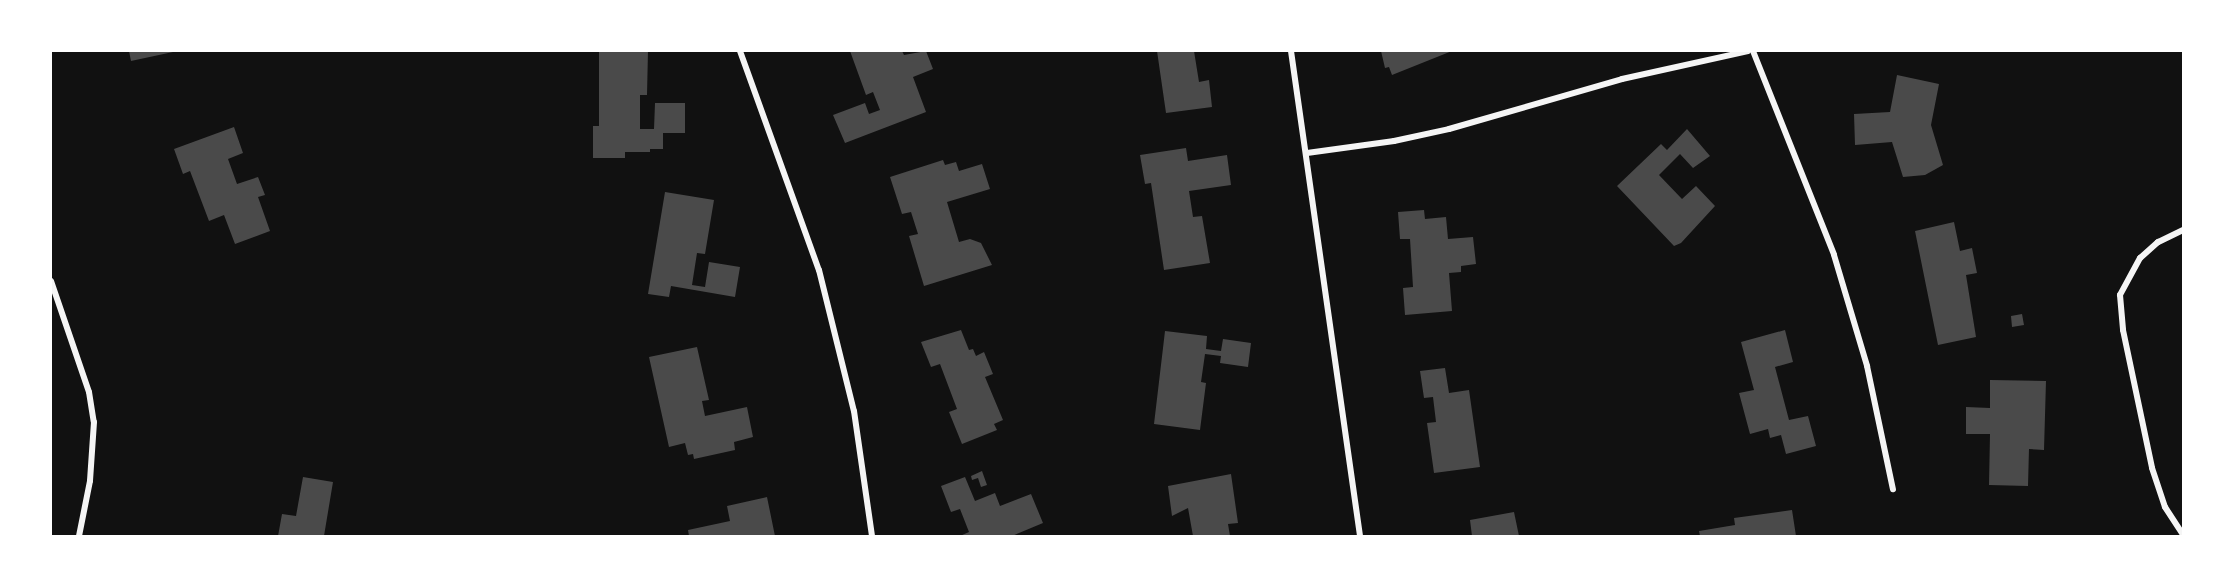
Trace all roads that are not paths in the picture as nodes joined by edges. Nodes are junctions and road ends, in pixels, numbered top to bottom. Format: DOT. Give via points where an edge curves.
graph roads {
  1 [pos="740,51"];
  2 [pos="1291,51"];
  3 [pos="1750,51"];
  4 [pos="1307,153"];
  5 [pos="2183,230"];
  6 [pos="51,281"];
  7 [pos="1893,489"];
  8 [pos="2183,535"];
  9 [pos="79,536"];
  10 [pos="872,536"];
  11 [pos="1360,536"];
  1 -- 10 [label="street" via="819,270 854,411"];
  2 -- 4 [label="street"];
  3 -- 4 [label="street" via="1622,79 1427,134"];
  3 -- 7 [label="street" via="1834,255 1867,366"];
  4 -- 11 [label="street"];
  5 -- 8 [label="street" via="2158,242 2140,258 2120,295 2123,330 2152,468 2165,507"];
  6 -- 9 [label="street" via="89,392 94,422 90,481"];
}
